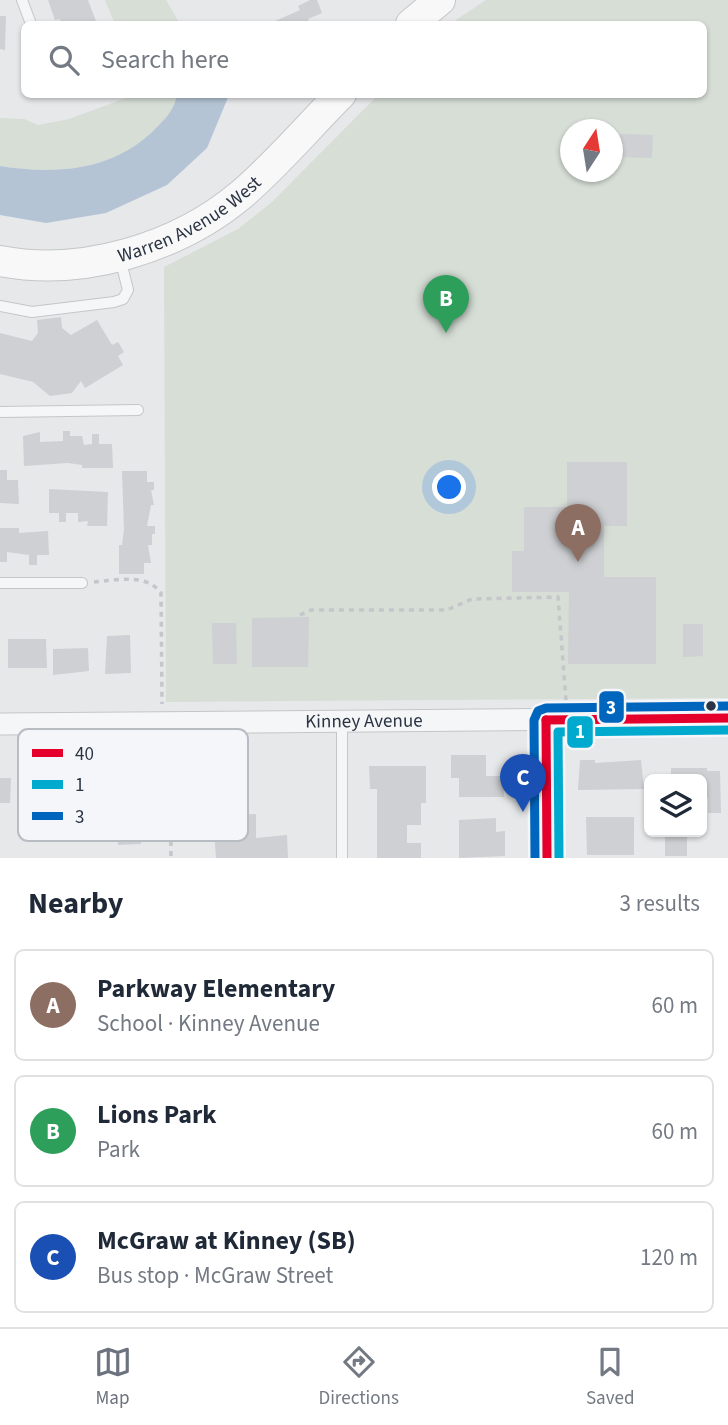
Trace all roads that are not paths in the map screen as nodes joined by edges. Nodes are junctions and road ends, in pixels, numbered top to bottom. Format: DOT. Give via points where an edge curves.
graph roads {
  1 [pos="22,0"];
  2 [pos="440,0"];
  3 [pos="30,21"];
  4 [pos="415,21"];
  5 [pos="337,98"];
  6 [pos="120,255"];
  7 [pos="0,261"];
  8 [pos="0,306"];
  9 [pos="138,410"];
  10 [pos="0,412"];
  11 [pos="0,583"];
  12 [pos="82,583"];
  13 [pos="728,718"];
  14 [pos="557,720"];
  15 [pos="341,722"];
  16 [pos="0,724"];
  17 [pos="342,858"];
  18 [pos="547,858"];
  1 -- 3 [label="lane"];
  2 -- 4 [label="street"];
  5 -- 6 [label="street, Warren Avenue West" via="242,193 214,214"];
  6 -- 7 [label="street, Warren Avenue West" via="52,267"];
  6 -- 8 [label="lane" via="128,290 123,299 32,312"];
  9 -- 10 [label="lane"];
  11 -- 12 [label="lane"];
  13 -- 14 [label="street, Kinney Avenue"];
  14 -- 15 [label="street, Kinney Avenue"];
  14 -- 18 [label="street"];
  15 -- 16 [label="street, Kinney Avenue"];
  15 -- 17 [label="lane"];
}
